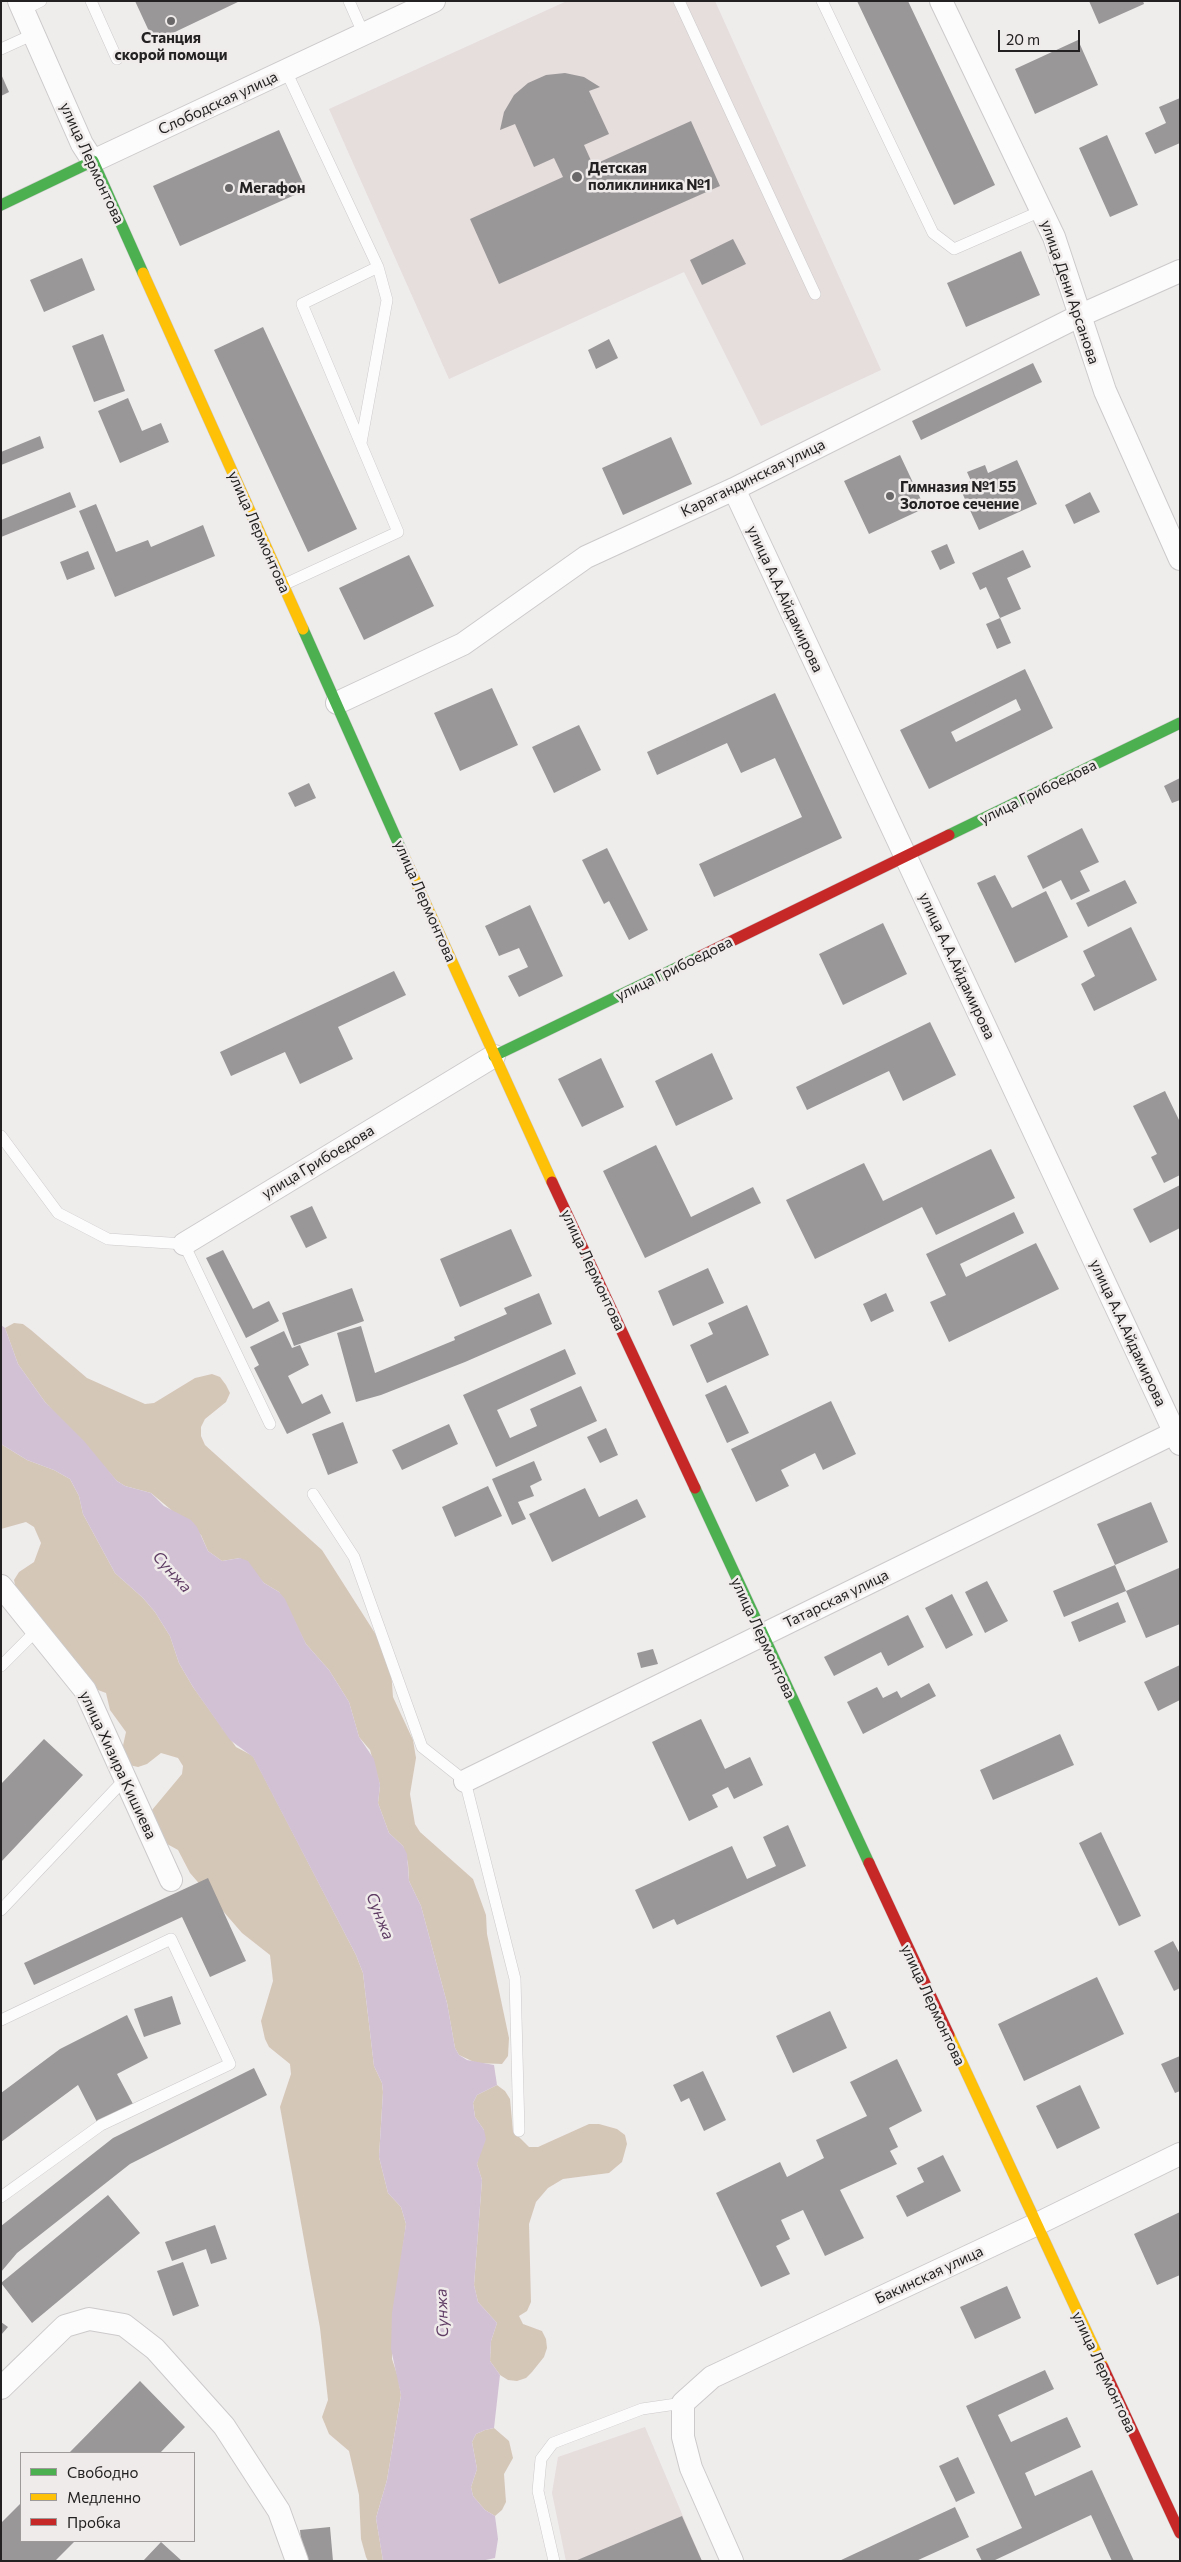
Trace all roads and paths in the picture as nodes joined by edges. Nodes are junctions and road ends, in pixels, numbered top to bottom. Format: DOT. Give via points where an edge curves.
graph roads {
  1 [pos="90,1"];
  2 [pos="349,1"];
  3 [pos="679,1"];
  4 [pos="822,1"];
  5 [pos="941,1"];
  6 [pos="28,4"];
  7 [pos="421,4"];
  8 [pos="34,34"];
  9 [pos="364,35"];
  10 [pos="1,49"];
  11 [pos="117,59"];
  12 [pos="286,71"];
  13 [pos="93,161"];
  14 [pos="1,205"];
  15 [pos="1042,211"];
  16 [pos="378,267"];
  17 [pos="1180,271"];
  18 [pos="816,294"];
  19 [pos="1080,316"];
  20 [pos="361,443"];
  21 [pos="734,489"];
  22 [pos="1180,559"];
  23 [pos="283,585"];
  24 [pos="337,703"];
  25 [pos="1180,722"];
  26 [pos="905,856"];
  27 [pos="494,1056"];
  28 [pos="1,1136"];
  29 [pos="184,1244"];
  30 [pos="270,1424"];
  31 [pos="1178,1435"];
  32 [pos="314,1494"];
  33 [pos="1,1586"];
  34 [pos="37,1630"];
  35 [pos="762,1636"];
  36 [pos="1,1666"];
  37 [pos="126,1778"];
  38 [pos="465,1781"];
  39 [pos="171,1880"];
  40 [pos="1,1910"];
  41 [pos="1,2020"];
  42 [pos="518,2131"];
  43 [pos="1180,2154"];
  44 [pos="1,2198"];
  45 [pos="1036,2225"];
  46 [pos="1,2388"];
  47 [pos="683,2403"];
  48 [pos="1180,2533"];
  49 [pos="297,2561"];
  50 [pos="554,2561"];
  51 [pos="732,2561"];
  1 -- 11 [label="lane"];
  2 -- 9 [label="lane"];
  3 -- 18 [label="lane"];
  4 -- 15 [label="lane" via="933,233 954,249"];
  5 -- 15 [label="street, улица Дени Арсанова"];
  6 -- 8 [label="street, улица Лермонтова"];
  7 -- 9 [label="street, Слободская улица"];
  8 -- 10 [label="lane"];
  8 -- 13 [label="street, улица Лермонтова" via="82,144"];
  9 -- 12 [label="street, Слободская улица"];
  12 -- 13 [label="street, Слободская улица"];
  12 -- 16 [label="lane"];
  13 -- 14 [label="street, Слободская улица"];
  13 -- 23 [label="street, улица Лермонтова"];
  15 -- 19 [label="street, улица Дени Арсанова"];
  16 -- 20 [label="lane" via="388,300"];
  16 -- 20 [label="lane" via="302,304"];
  17 -- 19 [label="street, Карагандинская улица"];
  19 -- 21 [label="street, Карагандинская улица"];
  19 -- 22 [label="street, улица Дени Арсанова" via="1105,391"];
  20 -- 23 [label="lane" via="398,532"];
  21 -- 24 [label="street, Карагандинская улица" via="586,557 463,644"];
  21 -- 26 [label="street, улица А.А.Айдамирова"];
  23 -- 24 [label="street, улица Лермонтова"];
  24 -- 27 [label="street, улица Лермонтова"];
  25 -- 26 [label="street, улица Грибоедова"];
  26 -- 27 [label="street, улица Грибоедова"];
  26 -- 31 [label="street, улица А.А.Айдамирова"];
  27 -- 29 [label="street, улица Грибоедова"];
  27 -- 35 [label="street, улица Лермонтова"];
  28 -- 29 [label="lane" via="58,1213 108,1239"];
  29 -- 30 [label="lane"];
  31 -- 35 [label="street, Татарская улица"];
  32 -- 38 [label="lane" via="354,1557 422,1747"];
  33 -- 34 [label="street, улица Хизира Кишиева"];
  34 -- 36 [label="lane"];
  34 -- 37 [label="street, улица Хизира Кишиева" via="85,1690"];
  35 -- 38 [label="street, Татарская улица"];
  35 -- 45 [label="street, улица Лермонтова"];
  37 -- 39 [label="street, улица Хизира Кишиева"];
  37 -- 40 [label="lane"];
  38 -- 42 [label="lane" via="515,1979"];
  41 -- 44 [label="lane" via="171,1939 230,2064 101,2125"];
  43 -- 45 [label="street, Бакинская улица"];
  45 -- 47 [label="street, Бакинская улица" via="712,2377"];
  45 -- 48 [label="street, улица Лермонтова"];
  46 -- 49 [label="street" via="65,2326 89,2319 124,2325 155,2349 224,2426 278,2511"];
  47 -- 50 [label="lane" via="642,2408 553,2443 540,2460 538,2491"];
  47 -- 51 [label="street" via="682,2437 691,2468"];
}
